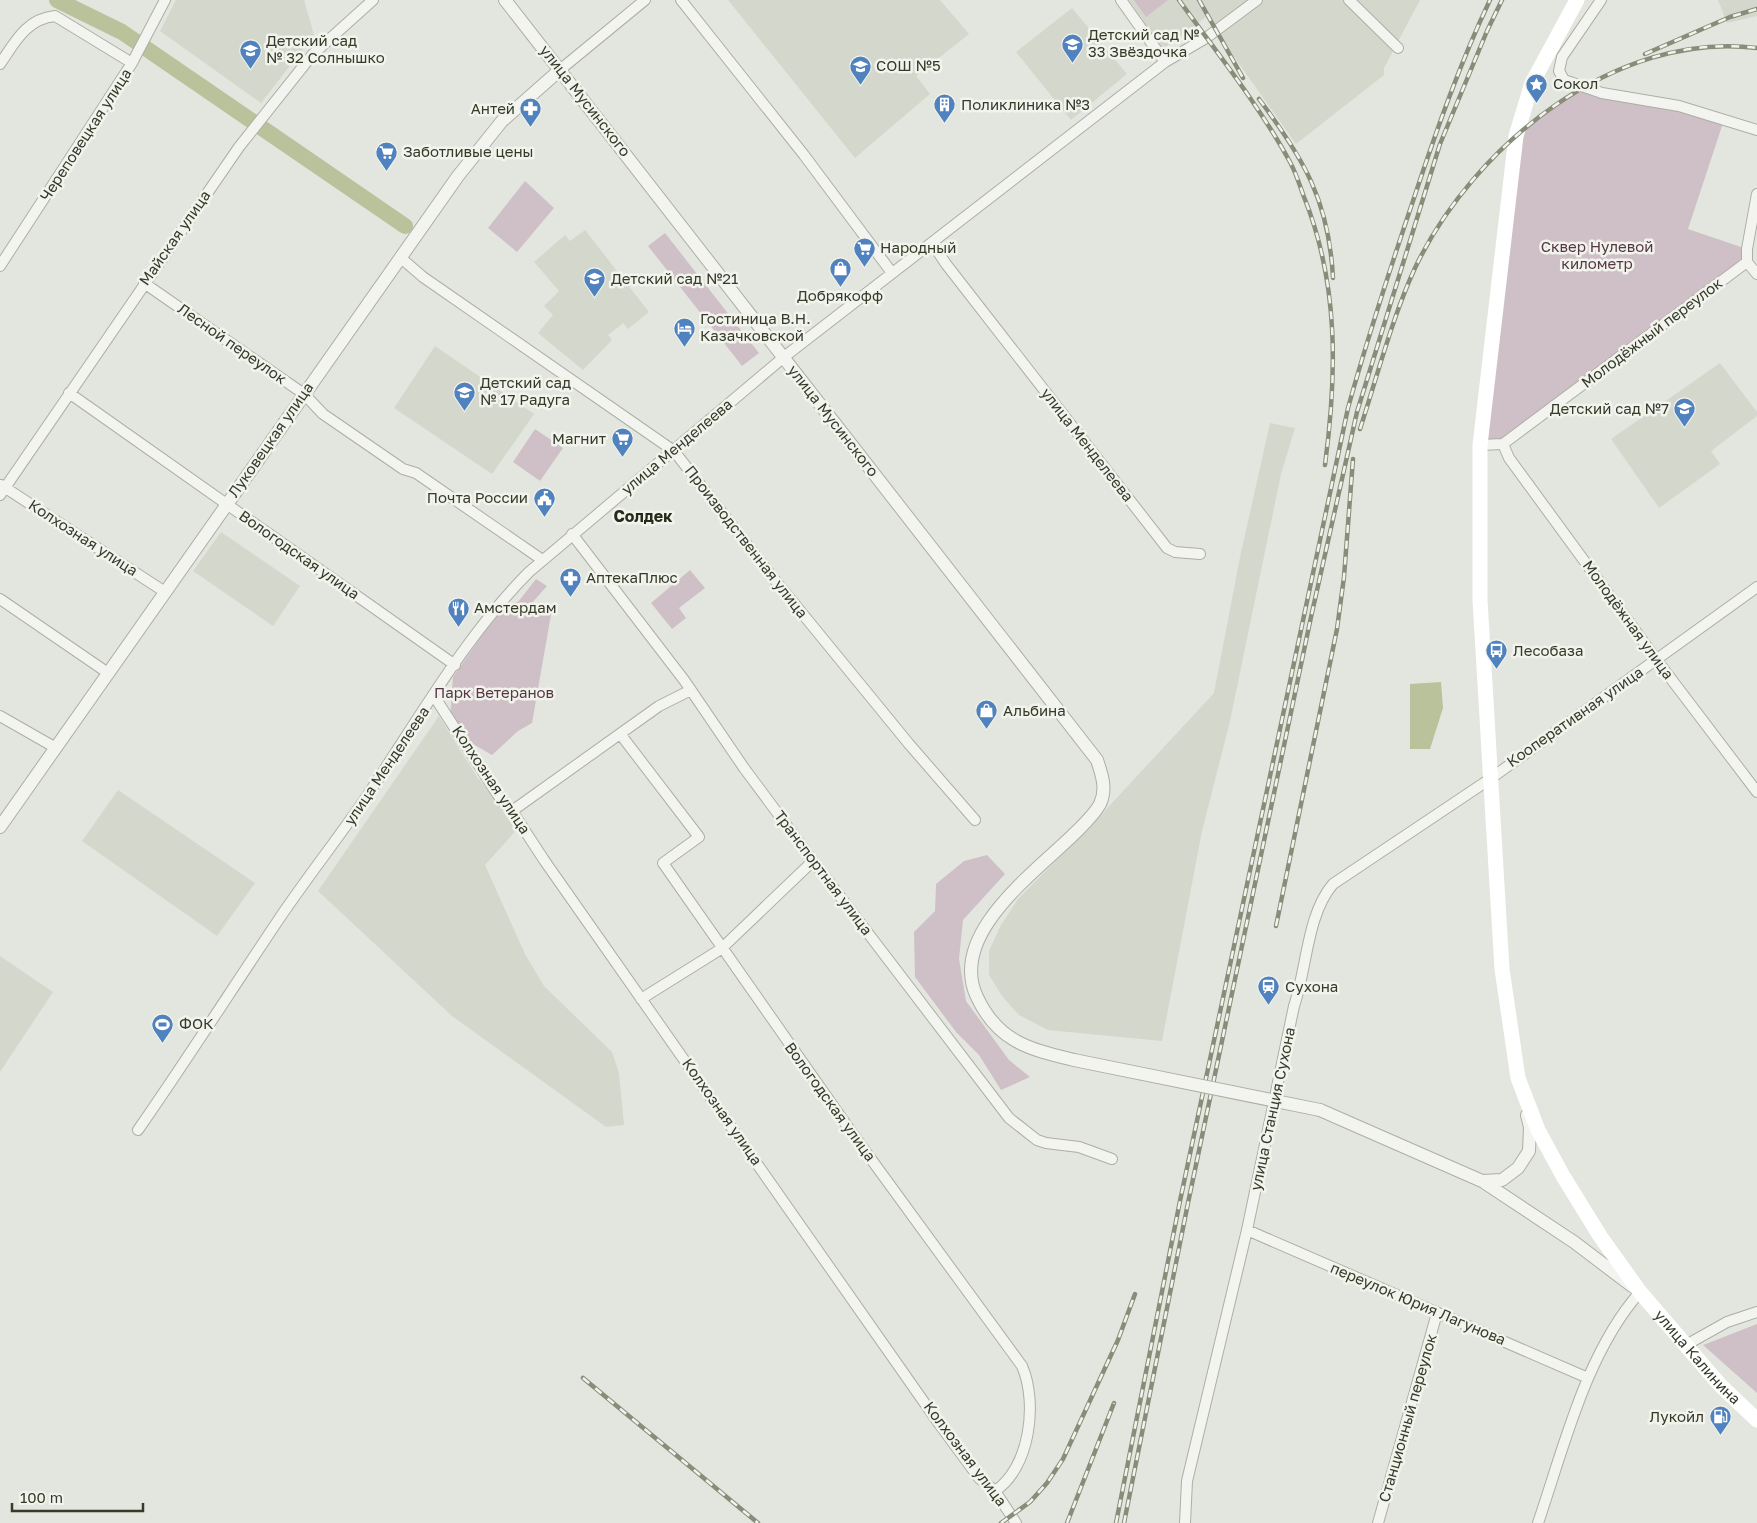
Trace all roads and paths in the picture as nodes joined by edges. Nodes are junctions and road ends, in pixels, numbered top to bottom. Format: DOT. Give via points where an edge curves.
graph roads {
  1 [pos="165,0"];
  2 [pos="374,0"];
  3 [pos="505,0"];
  4 [pos="645,0"];
  5 [pos="681,0"];
  6 [pos="1121,0"];
  7 [pos="1257,0"];
  8 [pos="1348,0"];
  9 [pos="1577,0"];
  10 [pos="1601,0"];
  11 [pos="1398,48"];
  12 [pos="1165,62"];
  13 [pos="132,63"];
  14 [pos="0,64"];
  15 [pos="561,69"];
  16 [pos="1757,130"];
  17 [pos="1757,194"];
  18 [pos="932,243"];
  19 [pos="401,258"];
  20 [pos="1748,262"];
  21 [pos="0,266"];
  22 [pos="892,273"];
  23 [pos="1757,274"];
  24 [pos="144,283"];
  25 [pos="784,358"];
  26 [pos="69,393"];
  27 [pos="304,394"];
  28 [pos="1503,444"];
  29 [pos="1480,445"];
  30 [pos="674,451"];
  31 [pos="2,489"];
  32 [pos="227,504"];
  33 [pos="572,534"];
  34 [pos="1200,554"];
  35 [pos="541,559"];
  36 [pos="1757,587"];
  37 [pos="165,592"];
  38 [pos="0,599"];
  39 [pos="1656,659"];
  40 [pos="455,665"];
  41 [pos="108,673"];
  42 [pos="691,690"];
  43 [pos="434,696"];
  44 [pos="0,716"];
  45 [pos="620,735"];
  46 [pos="56,748"];
  47 [pos="1490,779"];
  48 [pos="1757,792"];
  49 [pos="512,811"];
  50 [pos="975,820"];
  51 [pos="0,827"];
  52 [pos="813,861"];
  53 [pos="721,949"];
  54 [pos="641,998"];
  55 [pos="1518,1078"];
  56 [pos="138,1130"];
  57 [pos="1112,1159"];
  58 [pos="1482,1180"];
  59 [pos="1247,1230"];
  60 [pos="1640,1292"];
  61 [pos="1757,1312"];
  62 [pos="1437,1313"];
  63 [pos="1686,1344"];
  64 [pos="1588,1378"];
  65 [pos="1757,1420"];
  66 [pos="995,1491"];
  67 [pos="1016,1523"];
  68 [pos="1185,1523"];
  69 [pos="1378,1523"];
  70 [pos="1538,1523"];
  1 -- 13 [label="street, Череповецкая улица"];
  2 -- 24 [label="street, Майская улица" via="320,46 272,105"];
  3 -- 15 [label="street, улица Мусинского"];
  4 -- 15 [label="street"];
  5 -- 22 [label="street" via="804,155"];
  6 -- 12 [label="street"];
  7 -- 12 [label="street, улица Менделеева" via="1206,38"];
  8 -- 11 [label="street"];
  9 -- 29 [label="main road, улица Калинина" via="1543,60 1523,107 1516,136"];
  10 -- 16 [label="street" via="1562,57 1560,76 1584,88 1679,106"];
  12 -- 18 [label="street, улица Менделеева"];
  13 -- 14 [label="street" via="54,16 42,17 30,24"];
  13 -- 21 [label="street, Череповецкая улица"];
  15 -- 19 [label="street, Луковецкая улица" via="502,121 458,176"];
  15 -- 25 [label="street, улица Мусинского"];
  17 -- 20 [label="street" via="1747,249"];
  18 -- 22 [label="street, улица Менделеева"];
  18 -- 34 [label="street, улица Менделеева" via="1167,548 1175,552"];
  19 -- 27 [label="street, Луковецкая улица"];
  19 -- 30 [label="street, Производственная улица" via="423,277"];
  20 -- 23 [label="street"];
  20 -- 28 [label="street, Молодёжный переулок"];
  22 -- 25 [label="street, улица Менделеева"];
  24 -- 26 [label="street, Майская улица"];
  24 -- 27 [label="street, Лесной переулок"];
  25 -- 30 [label="street, улица Менделеева"];
  25 -- 58 [label="street, улица Мусинского, bridge" via="1088,747 1103,776 1100,803 1084,824 1012,892 990,917 977,940 972,964 975,992 986,1016 1006,1036 1032,1050 1320,1110"];
  26 -- 31 [label="street, Майская улица"];
  26 -- 32 [label="street, Вологодская улица"];
  27 -- 32 [label="street, Луковецкая улица"];
  27 -- 35 [label="street, Лесной переулок" via="323,414"];
  28 -- 29 [label="street"];
  28 -- 39 [label="street, Молодёжная улица" via="1509,458"];
  29 -- 47 [label="main road, улица Калинина" via="1480,600"];
  30 -- 33 [label="street, улица Менделеева"];
  30 -- 50 [label="street, Производственная улица" via="776,582"];
  31 -- 37 [label="street, Колхозная улица"];
  32 -- 37 [label="street, Луковецкая улица"];
  32 -- 40 [label="street, Вологодская улица"];
  33 -- 35 [label="street, улица Менделеева"];
  33 -- 42 [label="street, Транспортная улица"];
  35 -- 40 [label="street, улица Менделеева" via="492,613"];
  36 -- 39 [label="street, Кооперативная улица"];
  37 -- 41 [label="street, Луковецкая улица"];
  38 -- 41 [label="street"];
  39 -- 47 [label="street, Кооперативная улица"];
  39 -- 48 [label="street, Молодёжная улица"];
  40 -- 43 [label="street, улица Менделеева"];
  41 -- 46 [label="street, Луковецкая улица"];
  42 -- 45 [label="street" via="659,706"];
  42 -- 52 [label="street, Транспортная улица"];
  43 -- 49 [label="street, Колхозная улица" via="497,794"];
  43 -- 56 [label="street, улица Менделеева"];
  44 -- 46 [label="street"];
  45 -- 49 [label="street"];
  45 -- 53 [label="street, Вологодская улица" via="699,837 663,863"];
  46 -- 51 [label="street, Луковецкая улица"];
  47 -- 55 [label="main road, улица Калинина" via="1502,969"];
  47 -- 59 [label="street, улица Станция Сухона" via="1334,884 1323,896 1294,1006"];
  49 -- 54 [label="street, Колхозная улица"];
  52 -- 53 [label="street"];
  52 -- 57 [label="street, Транспортная улица" via="1009,1118 1037,1140 1078,1147"];
  53 -- 54 [label="street"];
  53 -- 66 [label="street, Вологодская улица" via="1022,1366 1028,1384 1029,1428 1012,1476"];
  54 -- 66 [label="street, Колхозная улица" via="940,1424 979,1478"];
  55 -- 58 [label="street" via="1530,1127 1529,1151 1518,1168 1502,1180"];
  55 -- 60 [label="main road, улица Калинина" via="1538,1130 1563,1176"];
  58 -- 60 [label="street, улица Мусинского" via="1574,1242"];
  59 -- 62 [label="street, переулок Юрия Лагунова"];
  59 -- 68 [label="street, улица Станция Сухона" via="1187,1481"];
  60 -- 63 [label="main road, улица Калинина"];
  60 -- 64 [label="street" via="1612,1328"];
  61 -- 63 [label="street" via="1727,1322"];
  62 -- 64 [label="street, переулок Юрия Лагунова"];
  62 -- 69 [label="street, Станционный переулок"];
  63 -- 65 [label="main road, улица Калинина"];
  64 -- 70 [label="street"];
  66 -- 67 [label="street, Колхозная улица"];
}
